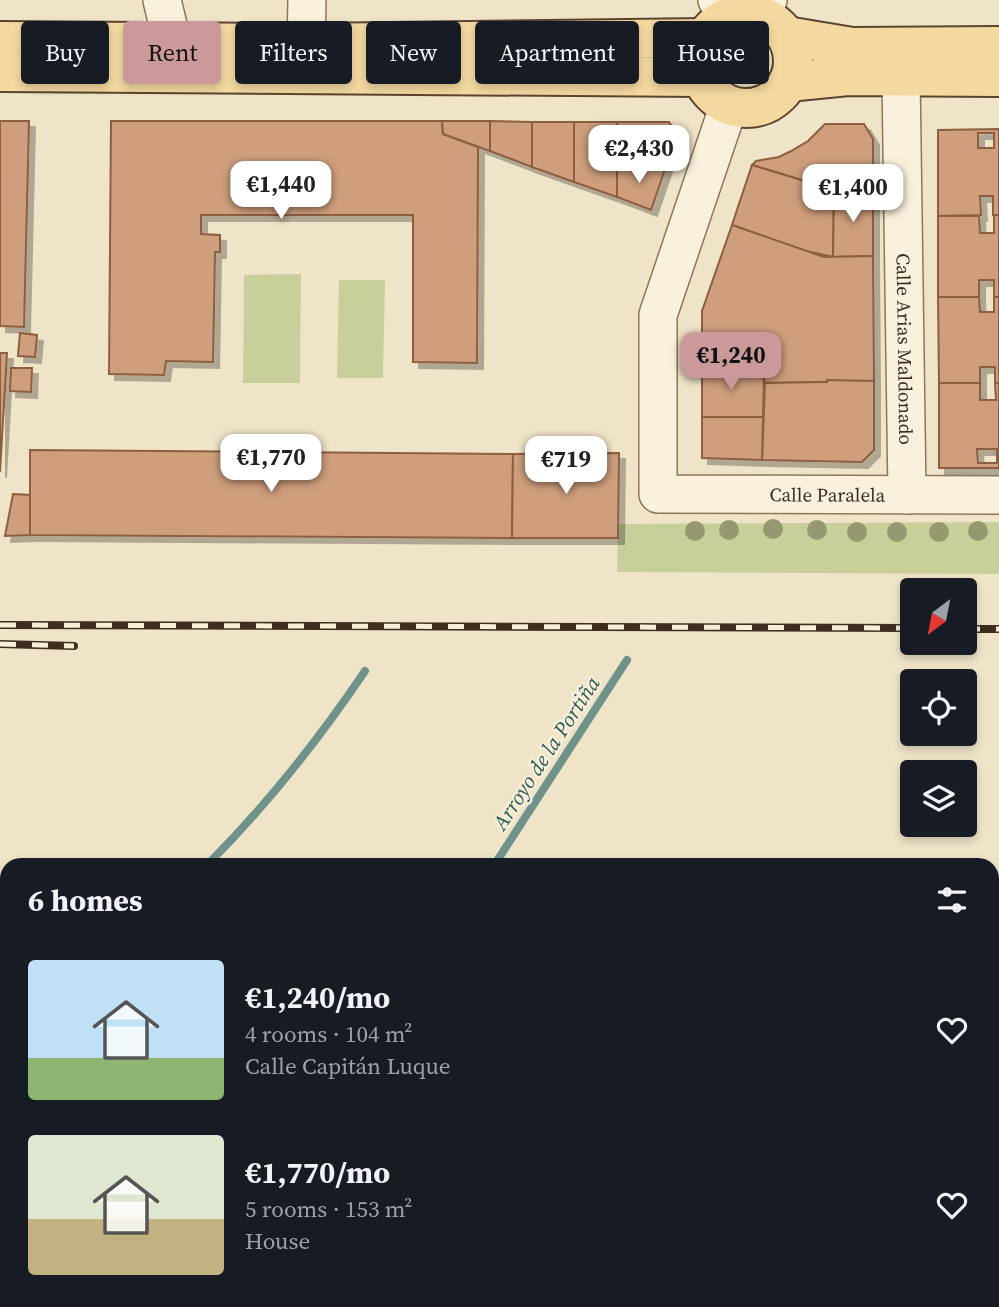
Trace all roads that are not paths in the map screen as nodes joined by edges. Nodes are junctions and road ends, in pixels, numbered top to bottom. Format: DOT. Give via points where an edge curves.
graph roads {
  1 [pos="162,0"];
  2 [pos="306,0"];
  3 [pos="744,18"];
  4 [pos="167,21"];
  5 [pos="306,21"];
  6 [pos="352,40"];
  7 [pos="0,41"];
  8 [pos="123,42"];
  9 [pos="999,46"];
  10 [pos="0,72"];
  11 [pos="901,76"];
  12 [pos="653,77"];
  13 [pos="999,77"];
  14 [pos="788,82"];
  15 [pos="707,84"];
  16 [pos="729,105"];
  17 [pos="907,495"];
  18 [pos="999,495"];
  1 -- 4 [label="street"];
  2 -- 5 [label="street"];
  3 -- 6 [label="main road"];
  3 -- 9 [label="main road" via="852,47"];
  3 -- 14 [label="main road" via="792,51"];
  7 -- 8 [label="main road"];
  10 -- 12 [label="main road"];
  11 -- 13 [label="main road"];
  11 -- 14 [label="main road"];
  11 -- 17 [label="street, Calle Arias Maldonado"];
  14 -- 16 [label="main road" via="777,96 761,105"];
  15 -- 16 [label="main road"];
  16 -- 17 [label="street, Calle Paralela" via="658,315 658,494"];
  17 -- 18 [label="street, Calle Paralela"];
}
